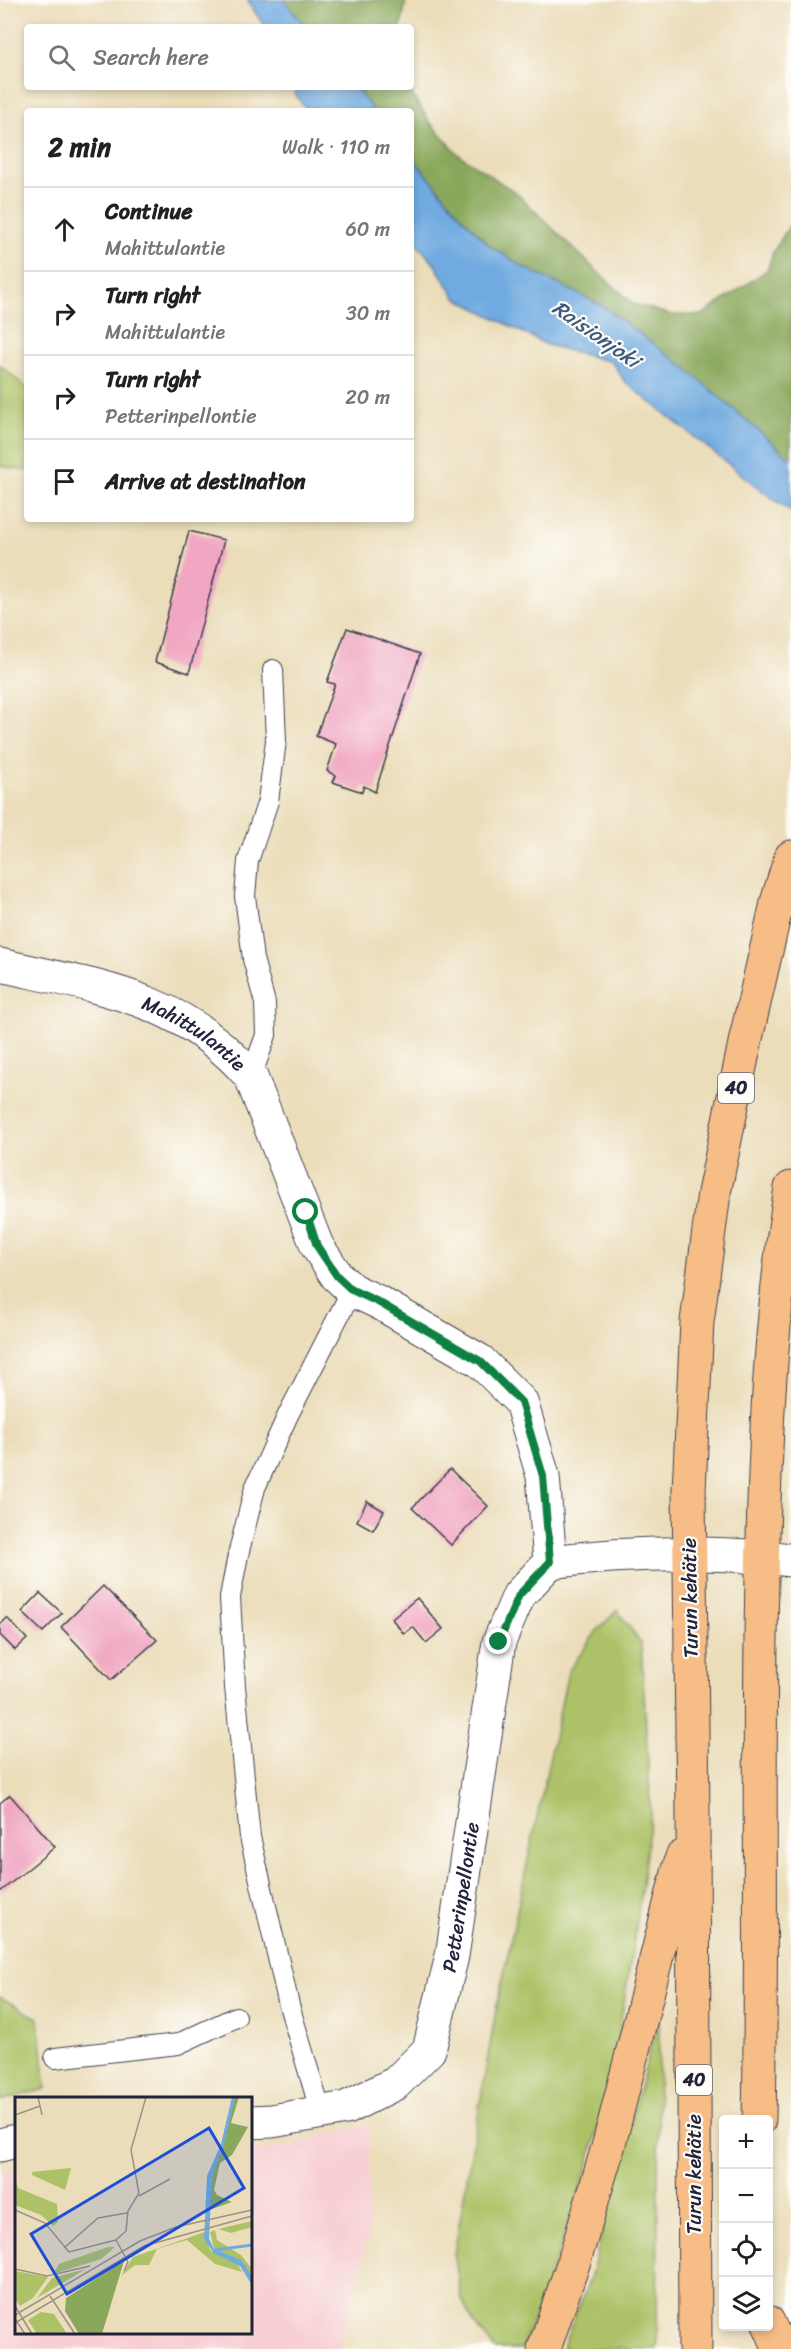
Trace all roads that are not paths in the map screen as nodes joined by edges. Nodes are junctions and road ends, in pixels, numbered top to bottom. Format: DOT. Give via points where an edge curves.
graph roads {
  1 [pos="273,670"];
  2 [pos="791,857"];
  3 [pos="0,965"];
  4 [pos="252,1077"];
  5 [pos="791,1188"];
  6 [pos="352,1290"];
  7 [pos="690,1555"];
  8 [pos="776,1558"];
  9 [pos="550,1562"];
  10 [pos="693,1812"];
  11 [pos="236,2017"];
  12 [pos="55,2058"];
  13 [pos="321,2113"];
  14 [pos="759,2115"];
  15 [pos="252,2122"];
  16 [pos="15,2141"];
  17 [pos="0,2145"];
  18 [pos="757,2331"];
  19 [pos="772,2331"];
  20 [pos="544,2349"];
  21 [pos="694,2349"];
  22 [pos="757,2349"];
  23 [pos="780,2349"];
  1 -- 4 [label="lane" via="276,741 268,801 248,861 245,896 253,959 265,1004 266,1035"];
  2 -- 7 [label="highway, Turun kehätie / 40" via="746,1038 714,1193 698,1322 689,1490"];
  3 -- 4 [label="street, Mahittulantie" via="148,1002 190,1023 234,1056"];
  4 -- 6 [label="street, Mahittulantie" via="317,1246 337,1276"];
  5 -- 8 [label="highway" via="774,1318 765,1452"];
  6 -- 9 [label="street, Mahittulantie" via="480,1361 521,1402 543,1476"];
  6 -- 13 [label="lane" via="255,1488 230,1597 250,1837 289,2005"];
  7 -- 8 [label="street"];
  7 -- 9 [label="street" via="610,1554"];
  7 -- 10 [label="highway, Turun kehätie / 40"];
  8 -- 14 [label="highway" via="759,1631"];
  9 -- 13 [label="street, Petterinpellontie" via="519,1595 499,1642 452,1956 429,2050 396,2083 346,2108"];
  10 -- 20 [label="highway" via="609,2144"];
  10 -- 21 [label="highway, Turun kehätie / 40"];
  11 -- 12 [label="lane" via="178,2044"];
  13 -- 15 [label="street, Petterinpellontie"];
  16 -- 17 [label="street"];
  18 -- 22 [label="highway"];
  19 -- 23 [label="highway"];
}
